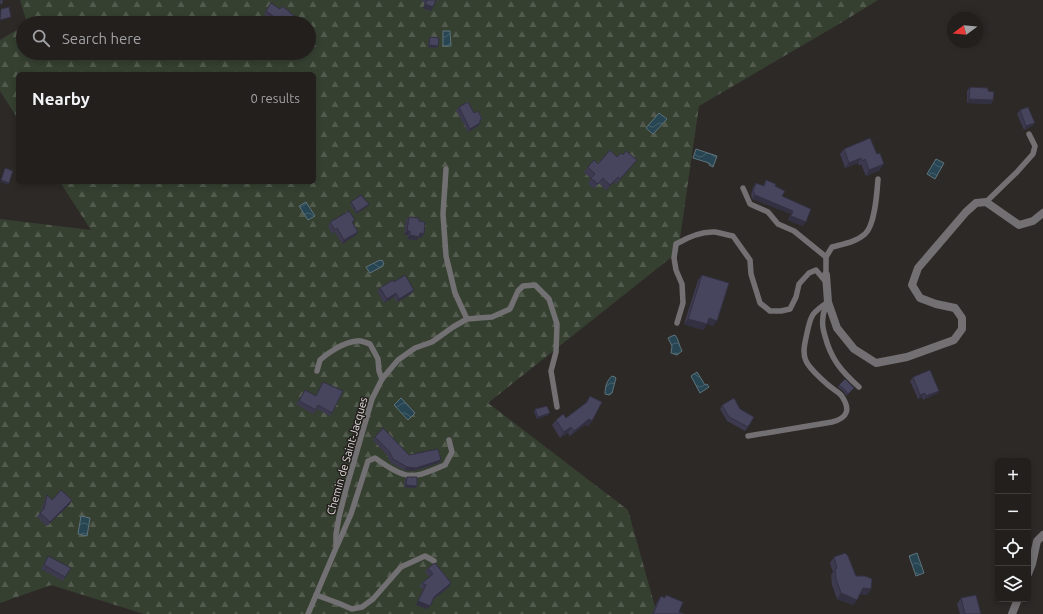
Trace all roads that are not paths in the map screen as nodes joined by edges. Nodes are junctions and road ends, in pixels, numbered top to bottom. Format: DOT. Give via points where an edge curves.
graph roads {
  1 [pos="1029,134"];
  2 [pos="446,169"];
  3 [pos="878,179"];
  4 [pos="743,188"];
  5 [pos="986,202"];
  6 [pos="1043,213"];
  7 [pos="826,258"];
  8 [pos="826,279"];
  9 [pos="828,302"];
  10 [pos="467,320"];
  11 [pos="677,323"];
  12 [pos="317,372"];
  13 [pos="382,379"];
  14 [pos="859,387"];
  15 [pos="557,407"];
  16 [pos="748,436"];
  17 [pos="449,440"];
  18 [pos="1043,536"];
  19 [pos="336,548"];
  20 [pos="434,561"];
  21 [pos="1031,566"];
  22 [pos="316,595"];
  23 [pos="1017,602"];
  24 [pos="308,614"];
  25 [pos="1012,614"];
  1 -- 5 [label="lane" via="1035,146 1034,154"];
  2 -- 10 [label="lane" via="443,214 446,256 455,293"];
  3 -- 7 [label="lane" via="877,201 866,233 853,241 832,247"];
  4 -- 7 [label="lane" via="750,204 768,212 778,224 794,231"];
  5 -- 6 [label="street" via="1019,225 1033,221"];
  5 -- 9 [label="street" via="976,203 966,212 918,268 912,285 920,298 955,308 962,318 962,329 954,340 907,357 876,364 854,348 837,328"];
  7 -- 8 [label="lane"];
  8 -- 9 [label="street"];
  8 -- 11 [label="lane" via="816,270 810,273 799,284 790,309 770,311 760,303 751,274 750,260 733,236 715,232 700,233 676,244 674,258 682,284 683,303"];
  9 -- 14 [label="lane" via="822,317 831,355"];
  9 -- 16 [label="lane" via="814,311 803,350 811,368 847,405 846,414 840,420 832,422"];
  10 -- 13 [label="lane, Chemin de Saint-Jacques" via="432,342 415,348 398,360"];
  10 -- 15 [label="lane, Chemin de Saint-Jacques" via="492,317 510,309 523,286 535,285 549,298 557,324 556,352 551,371"];
  12 -- 13 [label="lane" via="320,360 331,350 358,340 370,344 378,359"];
  13 -- 19 [label="lane, Chemin de Saint-Jacques" via="372,399 346,489 336,534"];
  17 -- 19 [label="lane" via="452,452 445,465 415,475 404,475 375,458 368,461 352,514"];
  18 -- 21 [label="street" via="1037,541"];
  19 -- 22 [label="lane, Chemin de Saint-Jacques"];
  20 -- 22 [label="lane" via="425,556 401,567 373,599 362,607 352,609"];
  22 -- 24 [label="lane, Chemin de Saint-Jacques"];
  23 -- 25 [label="street"];
}
